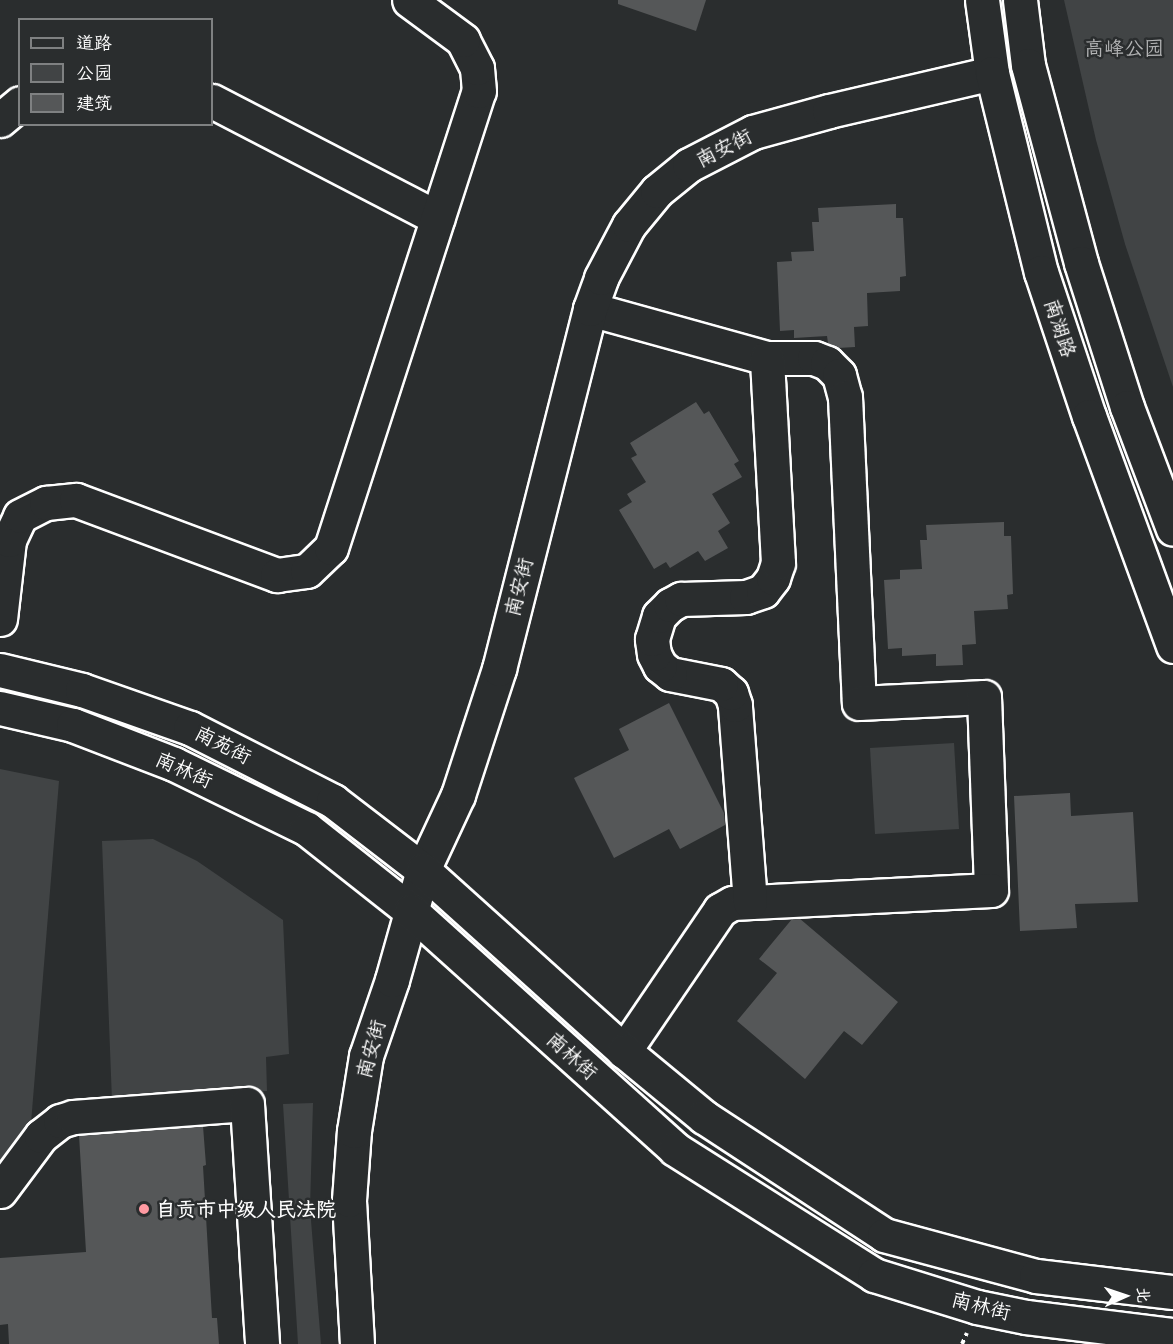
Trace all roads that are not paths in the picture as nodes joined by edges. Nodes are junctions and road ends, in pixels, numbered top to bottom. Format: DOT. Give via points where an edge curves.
graph roads {
  1 [pos="409,0"];
  2 [pos="982,0"];
  3 [pos="1020,0"];
  4 [pos="992,73"];
  5 [pos="213,102"];
  6 [pos="18,105"];
  7 [pos="0,120"];
  8 [pos="438,218"];
  9 [pos="590,309"];
  10 [pos="767,358"];
  11 [pos="10,514"];
  12 [pos="1173,529"];
  13 [pos="0,619"];
  14 [pos="1173,646"];
  15 [pos="0,670"];
  16 [pos="0,708"];
  17 [pos="423,870"];
  18 [pos="750,902"];
  19 [pos="411,910"];
  20 [pos="624,1052"];
  21 [pos="0,1191"];
  22 [pos="1173,1292"];
  23 [pos="1173,1335"];
  24 [pos="262,1344"];
  25 [pos="357,1344"];
  1 -- 8 [label="main road" via="463,40 477,68 479,91"];
  2 -- 4 [label="main road, 南湖路"];
  3 -- 12 [label="main road, 南湖路" via="1028,65 1081,263 1127,407"];
  4 -- 9 [label="main road, 南安街" via="753,132 689,165 657,192 629,225 601,278"];
  4 -- 14 [label="main road, 南湖路" via="1041,272"];
  5 -- 8 [label="main road"];
  6 -- 7 [label="main road"];
  8 -- 11 [label="main road" via="331,548 307,571 277,575 76,500 46,503"];
  9 -- 10 [label="main road"];
  9 -- 17 [label="main road, 南安街" via="499,669 458,795"];
  10 -- 18 [label="main road" via="778,563 773,578 763,591 746,597 681,599 670,604 659,616 652,639 660,666 670,674 721,684 731,693"];
  10 -- 18 [label="main road" via="814,358 827,363 838,375 845,397 859,703 984,697 991,890"];
  11 -- 13 [label="main road"];
  15 -- 17 [label="main road, 南苑街" via="82,690 190,728 333,801"];
  16 -- 19 [label="main road, 南林街" via="73,725 174,764 307,829"];
  17 -- 19 [label="main road, 南安街"];
  17 -- 20 [label="main road, 南林街"];
  18 -- 20 [label="main road" via="732,903 720,910"];
  19 -- 23 [label="main road, 南林街" via="675,1149 874,1275 1026,1317"];
  19 -- 25 [label="main road, 南安街" via="366,1056 354,1131 349,1200"];
  20 -- 22 [label="main road, 南林街" via="704,1117 884,1235 1036,1276"];
  21 -- 24 [label="main road" via="41,1136 60,1121 247,1104"];
}
